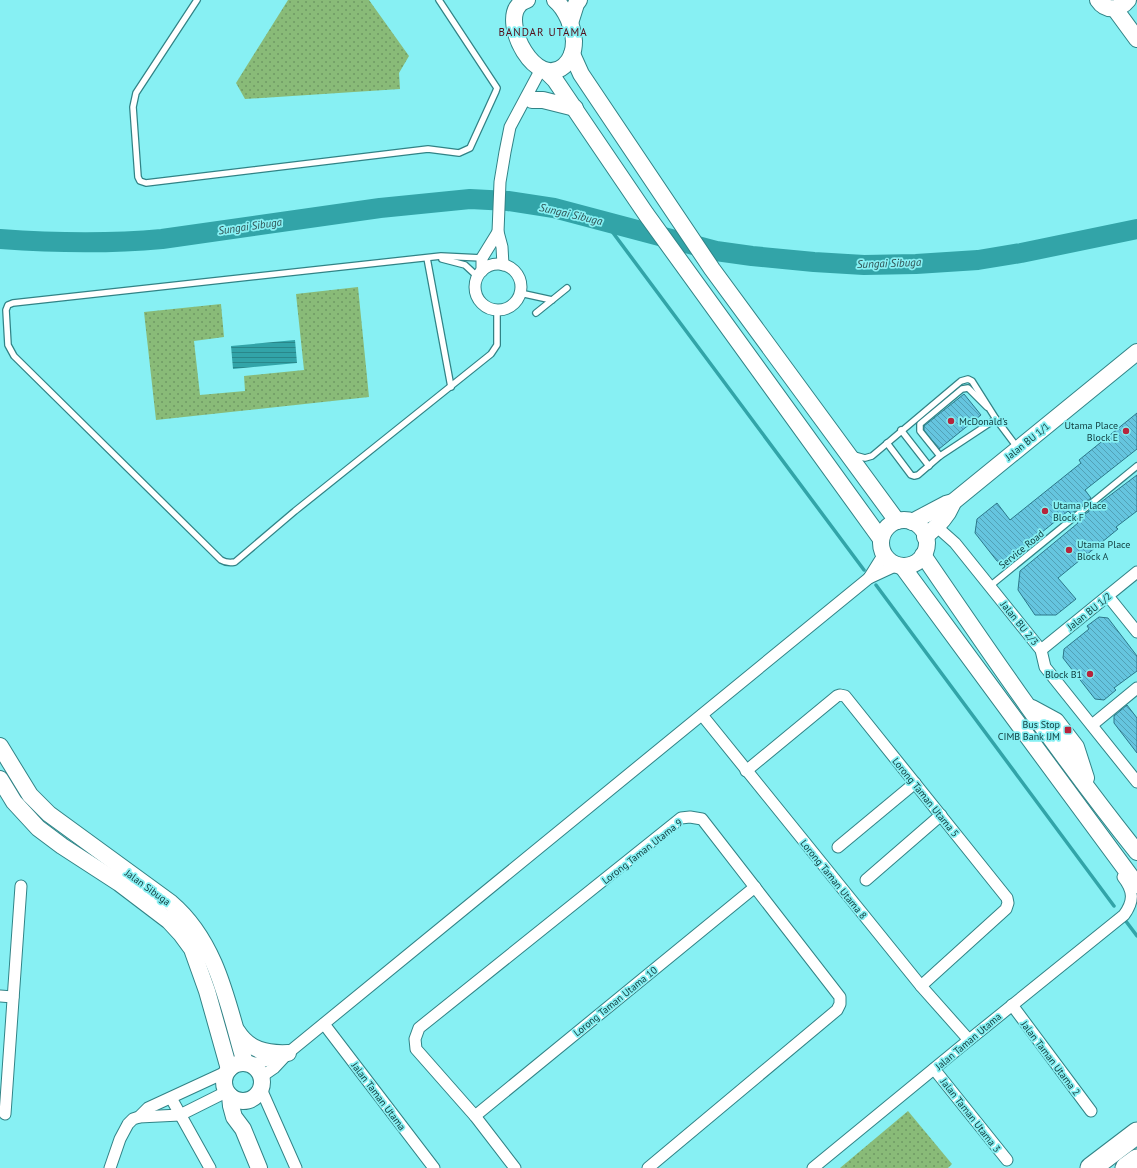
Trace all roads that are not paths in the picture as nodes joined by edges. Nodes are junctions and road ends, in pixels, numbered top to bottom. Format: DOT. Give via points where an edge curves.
graph roads {
  1 [pos="197,0"];
  2 [pos="439,0"];
  3 [pos="508,0"];
  4 [pos="526,0"];
  5 [pos="555,0"];
  6 [pos="579,0"];
  7 [pos="1098,0"];
  8 [pos="1128,0"];
  9 [pos="1133,0"];
  10 [pos="1137,5"];
  11 [pos="1115,9"];
  12 [pos="514,19"];
  13 [pos="570,22"];
  14 [pos="1137,39"];
  15 [pos="572,54"];
  16 [pos="543,70"];
  17 [pos="532,100"];
  18 [pos="575,108"];
  19 [pos="507,142"];
  20 [pos="498,227"];
  21 [pos="428,258"];
  22 [pos="434,258"];
  23 [pos="482,258"];
  24 [pos="503,264"];
  25 [pos="480,274"];
  26 [pos="567,288"];
  27 [pos="520,293"];
  28 [pos="552,300"];
  29 [pos="497,310"];
  30 [pos="536,313"];
  31 [pos="1137,352"];
  32 [pos="451,387"];
  33 [pos="993,413"];
  34 [pos="996,419"];
  35 [pos="902,430"];
  36 [pos="887,443"];
  37 [pos="1018,449"];
  38 [pos="846,452"];
  39 [pos="940,456"];
  40 [pos="929,466"];
  41 [pos="1137,466"];
  42 [pos="954,502"];
  43 [pos="904,522"];
  44 [pos="931,532"];
  45 [pos="882,547"];
  46 [pos="923,555"];
  47 [pos="900,566"];
  48 [pos="1137,572"];
  49 [pos="869,578"];
  50 [pos="990,586"];
  51 [pos="1108,596"];
  52 [pos="1137,632"];
  53 [pos="1041,650"];
  54 [pos="1137,688"];
  55 [pos="702,715"];
  56 [pos="1092,725"];
  57 [pos="0,746"];
  58 [pos="746,770"];
  59 [pos="0,779"];
  60 [pos="1137,782"];
  61 [pos="915,783"];
  62 [pos="941,815"];
  63 [pos="1107,845"];
  64 [pos="838,847"];
  65 [pos="1137,852"];
  66 [pos="866,880"];
  67 [pos="1137,885"];
  68 [pos="21,886"];
  69 [pos="755,887"];
  70 [pos="1137,912"];
  71 [pos="1124,915"];
  72 [pos="921,986"];
  73 [pos="0,996"];
  74 [pos="13,997"];
  75 [pos="1012,1005"];
  76 [pos="324,1024"];
  77 [pos="234,1026"];
  78 [pos="969,1040"];
  79 [pos="286,1055"];
  80 [pos="248,1064"];
  81 [pos="934,1069"];
  82 [pos="227,1070"];
  83 [pos="261,1083"];
  84 [pos="228,1094"];
  85 [pos="171,1098"];
  86 [pos="248,1100"];
  87 [pos="1091,1111"];
  88 [pos="5,1114"];
  89 [pos="180,1115"];
  90 [pos="475,1116"];
  91 [pos="139,1117"];
  92 [pos="242,1129"];
  93 [pos="1137,1133"];
  94 [pos="1007,1160"];
  95 [pos="1137,1160"];
  96 [pos="110,1168"];
  97 [pos="210,1168"];
  98 [pos="259,1168"];
  99 [pos="296,1168"];
  100 [pos="434,1168"];
  101 [pos="515,1168"];
  102 [pos="648,1168"];
  103 [pos="813,1168"];
  104 [pos="1091,1168"];
  105 [pos="1126,1168"];
  1 -- 2 [label="lane" via="136,93 133,107 140,181 428,149 459,153 470,148 497,88"];
  3 -- 12 [label="street"];
  4 -- 12 [label="street" via="515,11"];
  5 -- 13 [label="street"];
  6 -- 13 [label="street"];
  7 -- 11 [label="street" via="1104,6"];
  8 -- 11 [label="street"];
  9 -- 10 [label="street"];
  11 -- 14 [label="street"];
  12 -- 16 [label="street" via="522,49 530,60"];
  13 -- 15 [label="street" via="574,36"];
  15 -- 16 [label="street" via="561,69"];
  15 -- 38 [label="street" via="581,74 712,269"];
  16 -- 17 [label="street"];
  16 -- 18 [label="street" via="555,80"];
  16 -- 19 [label="street" via="510,127"];
  17 -- 18 [label="street" via="544,100"];
  17 -- 19 [label="street"];
  18 -- 45 [label="street" via="646,214"];
  19 -- 20 [label="street" via="500,182"];
  20 -- 23 [label="street"];
  20 -- 24 [label="street"];
  21 -- 22 [label="lane"];
  21 -- 32 [label="lane"];
  21 -- 32 [label="lane" via="13,303 8,305 6,310 8,345 14,356 221,560 229,563 235,562"];
  22 -- 23 [label="lane"];
  22 -- 25 [label="lane" via="465,265"];
  23 -- 25 [label="street"];
  24 -- 25 [label="street" via="492,265"];
  24 -- 27 [label="street" via="510,267 519,278"];
  25 -- 29 [label="street" via="476,284 479,299 483,304"];
  26 -- 28 [label="lane"];
  27 -- 28 [label="lane"];
  27 -- 29 [label="street" via="511,306"];
  28 -- 30 [label="lane"];
  29 -- 32 [label="lane" via="497,345 487,358"];
  31 -- 37 [label="street, Jalan BU 1/1"];
  33 -- 34 [label="lane"];
  33 -- 35 [label="lane" via="972,381 968,379 961,381"];
  33 -- 39 [label="lane" via="968,388 957,392 920,424 920,430"];
  34 -- 37 [label="lane"];
  34 -- 39 [label="lane"];
  35 -- 36 [label="lane"];
  35 -- 40 [label="lane"];
  36 -- 38 [label="lane" via="872,456 864,458"];
  36 -- 40 [label="lane" via="911,475 918,475"];
  37 -- 42 [label="street, Jalan BU 1/1"];
  38 -- 43 [label="street"];
  39 -- 40 [label="lane"];
  41 -- 50 [label="lane, Service Road"];
  42 -- 43 [label="street, Jalan BU 1/1"];
  42 -- 44 [label="street" via="950,512"];
  43 -- 44 [label="street" via="918,525 922,530"];
  43 -- 45 [label="street" via="887,528"];
  44 -- 46 [label="street"];
  44 -- 50 [label="street, Jalan BU 2/3" via="955,542"];
  45 -- 47 [label="street" via="892,563"];
  45 -- 49 [label="street"];
  46 -- 47 [label="street" via="914,564"];
  46 -- 65 [label="street" via="1088,789"];
  47 -- 49 [label="street"];
  47 -- 63 [label="street"];
  48 -- 51 [label="street, Jalan BU 1/2"];
  49 -- 55 [label="street"];
  50 -- 53 [label="street, Jalan BU 2/3"];
  51 -- 52 [label="street"];
  51 -- 53 [label="street, Jalan BU 1/2"];
  53 -- 56 [label="street, Jalan BU 2/3" via="1045,667"];
  54 -- 56 [label="street"];
  55 -- 58 [label="street, Lorong Taman Utama 8"];
  55 -- 76 [label="street"];
  56 -- 60 [label="street, Jalan BU 2/3"];
  57 -- 77 [label="street, Jalan Sibuga" via="30,795 49,814 171,902 194,926 218,973"];
  58 -- 61 [label="street, Lorong Taman Utama 5" via="840,695 845,696"];
  58 -- 72 [label="street, Lorong Taman Utama 8"];
  59 -- 82 [label="street, Jalan Sibuga" via="14,802 38,828 119,882 169,921 181,934 192,949 204,984"];
  61 -- 62 [label="street, Lorong Taman Utama 5"];
  61 -- 64 [label="street"];
  62 -- 66 [label="street"];
  62 -- 72 [label="street, Lorong Taman Utama 5" via="1007,898 1008,904"];
  63 -- 67 [label="street"];
  63 -- 71 [label="street" via="1110,860 1128,883 1132,894 1132,901"];
  68 -- 74 [label="street"];
  69 -- 90 [label="street, Lorong Taman Utama 10"];
  69 -- 90 [label="street, Lorong Taman Utama 9" via="702,819 681,818 419,1028 414,1039 416,1049"];
  69 -- 102 [label="street, Lorong Taman Utama 9" via="840,997 840,1004 837,1010"];
  70 -- 71 [label="street"];
  71 -- 75 [label="street, Jalan Taman Utama"];
  72 -- 78 [label="street, Lorong Taman Utama 8"];
  73 -- 74 [label="street"];
  74 -- 88 [label="street"];
  75 -- 78 [label="street, Jalan Taman Utama"];
  75 -- 87 [label="street, Jalan Taman Utama 2"];
  76 -- 79 [label="street"];
  76 -- 100 [label="street, Jalan Taman Utama"];
  77 -- 79 [label="street" via="241,1038 252,1048"];
  77 -- 80 [label="street, Jalan Sibuga"];
  78 -- 81 [label="street, Jalan Taman Utama"];
  79 -- 80 [label="street"];
  79 -- 83 [label="street"];
  80 -- 82 [label="street" via="239,1063"];
  80 -- 83 [label="street" via="256,1067"];
  81 -- 94 [label="street, Jalan Taman Utama 3"];
  81 -- 103 [label="street, Jalan Taman Utama"];
  82 -- 84 [label="street" via="224,1079"];
  82 -- 85 [label="street"];
  83 -- 86 [label="street" via="258,1094"];
  83 -- 99 [label="street"];
  84 -- 86 [label="street" via="235,1100"];
  84 -- 89 [label="street"];
  84 -- 92 [label="street" via="234,1117"];
  85 -- 89 [label="street"];
  85 -- 91 [label="street" via="148,1108"];
  86 -- 92 [label="street"];
  89 -- 91 [label="street"];
  89 -- 97 [label="street"];
  90 -- 101 [label="street, Lorong Taman Utama 9"];
  91 -- 96 [label="street" via="128,1124"];
  92 -- 98 [label="street"];
  93 -- 104 [label="highway"];
  95 -- 105 [label="highway"];
}
